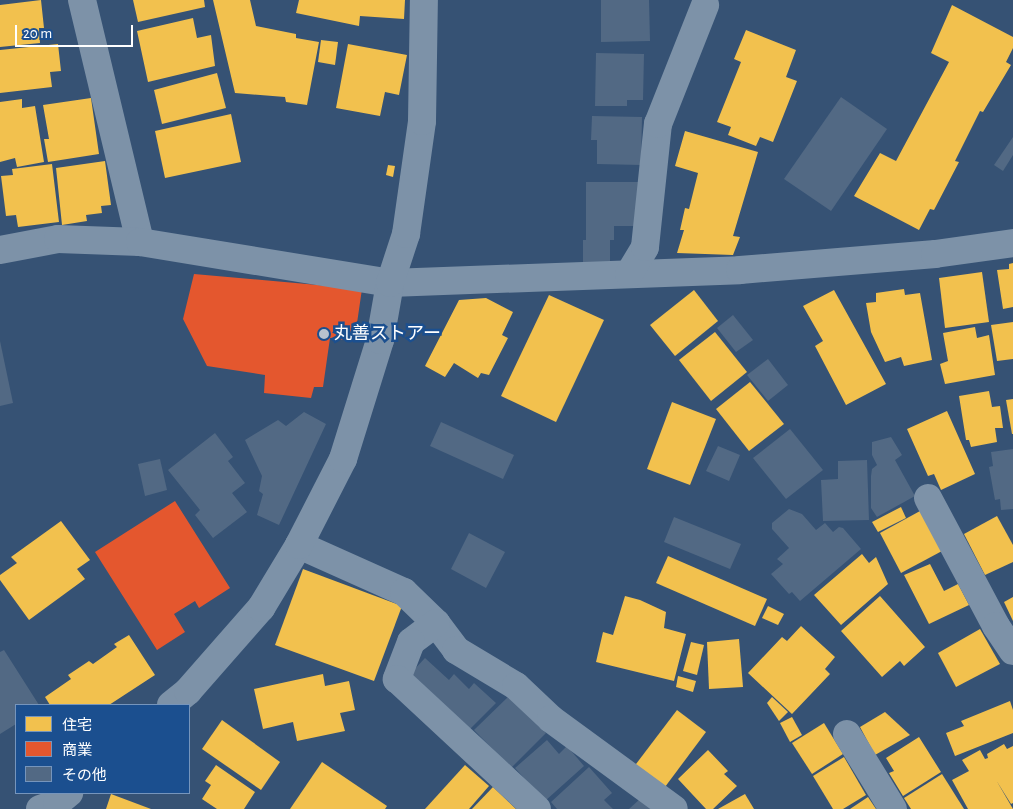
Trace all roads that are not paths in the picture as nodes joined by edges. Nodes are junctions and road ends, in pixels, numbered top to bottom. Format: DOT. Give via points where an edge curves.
graph roads {
  1 [pos="82,0"];
  2 [pos="424,0"];
  3 [pos="705,5"];
  4 [pos="140,242"];
  5 [pos="1013,243"];
  6 [pos="0,250"];
  7 [pos="629,274"];
  8 [pos="390,283"];
  9 [pos="928,498"];
  10 [pos="299,546"];
  11 [pos="436,622"];
  12 [pos="1013,651"];
  13 [pos="172,704"];
  14 [pos="847,734"];
  15 [pos="68,794"];
  16 [pos="40,809"];
  17 [pos="537,809"];
  18 [pos="674,809"];
  19 [pos="893,809"];
  1 -- 4 [label="street"];
  2 -- 8 [label="street" via="422,121 406,234"];
  3 -- 7 [label="street" via="658,124 645,248"];
  4 -- 6 [label="street" via="58,239"];
  4 -- 8 [label="street"];
  5 -- 7 [label="street" via="935,254 759,269"];
  7 -- 8 [label="street"];
  8 -- 10 [label="street" via="380,340 343,459"];
  9 -- 12 [label="street" via="996,626"];
  10 -- 11 [label="street" via="404,592"];
  10 -- 13 [label="street" via="261,608"];
  11 -- 17 [label="street" via="411,642 397,679"];
  11 -- 18 [label="street" via="456,650 516,686 551,719"];
  14 -- 19 [label="street"];
  15 -- 16 [label="street" via="57,803"];
}
